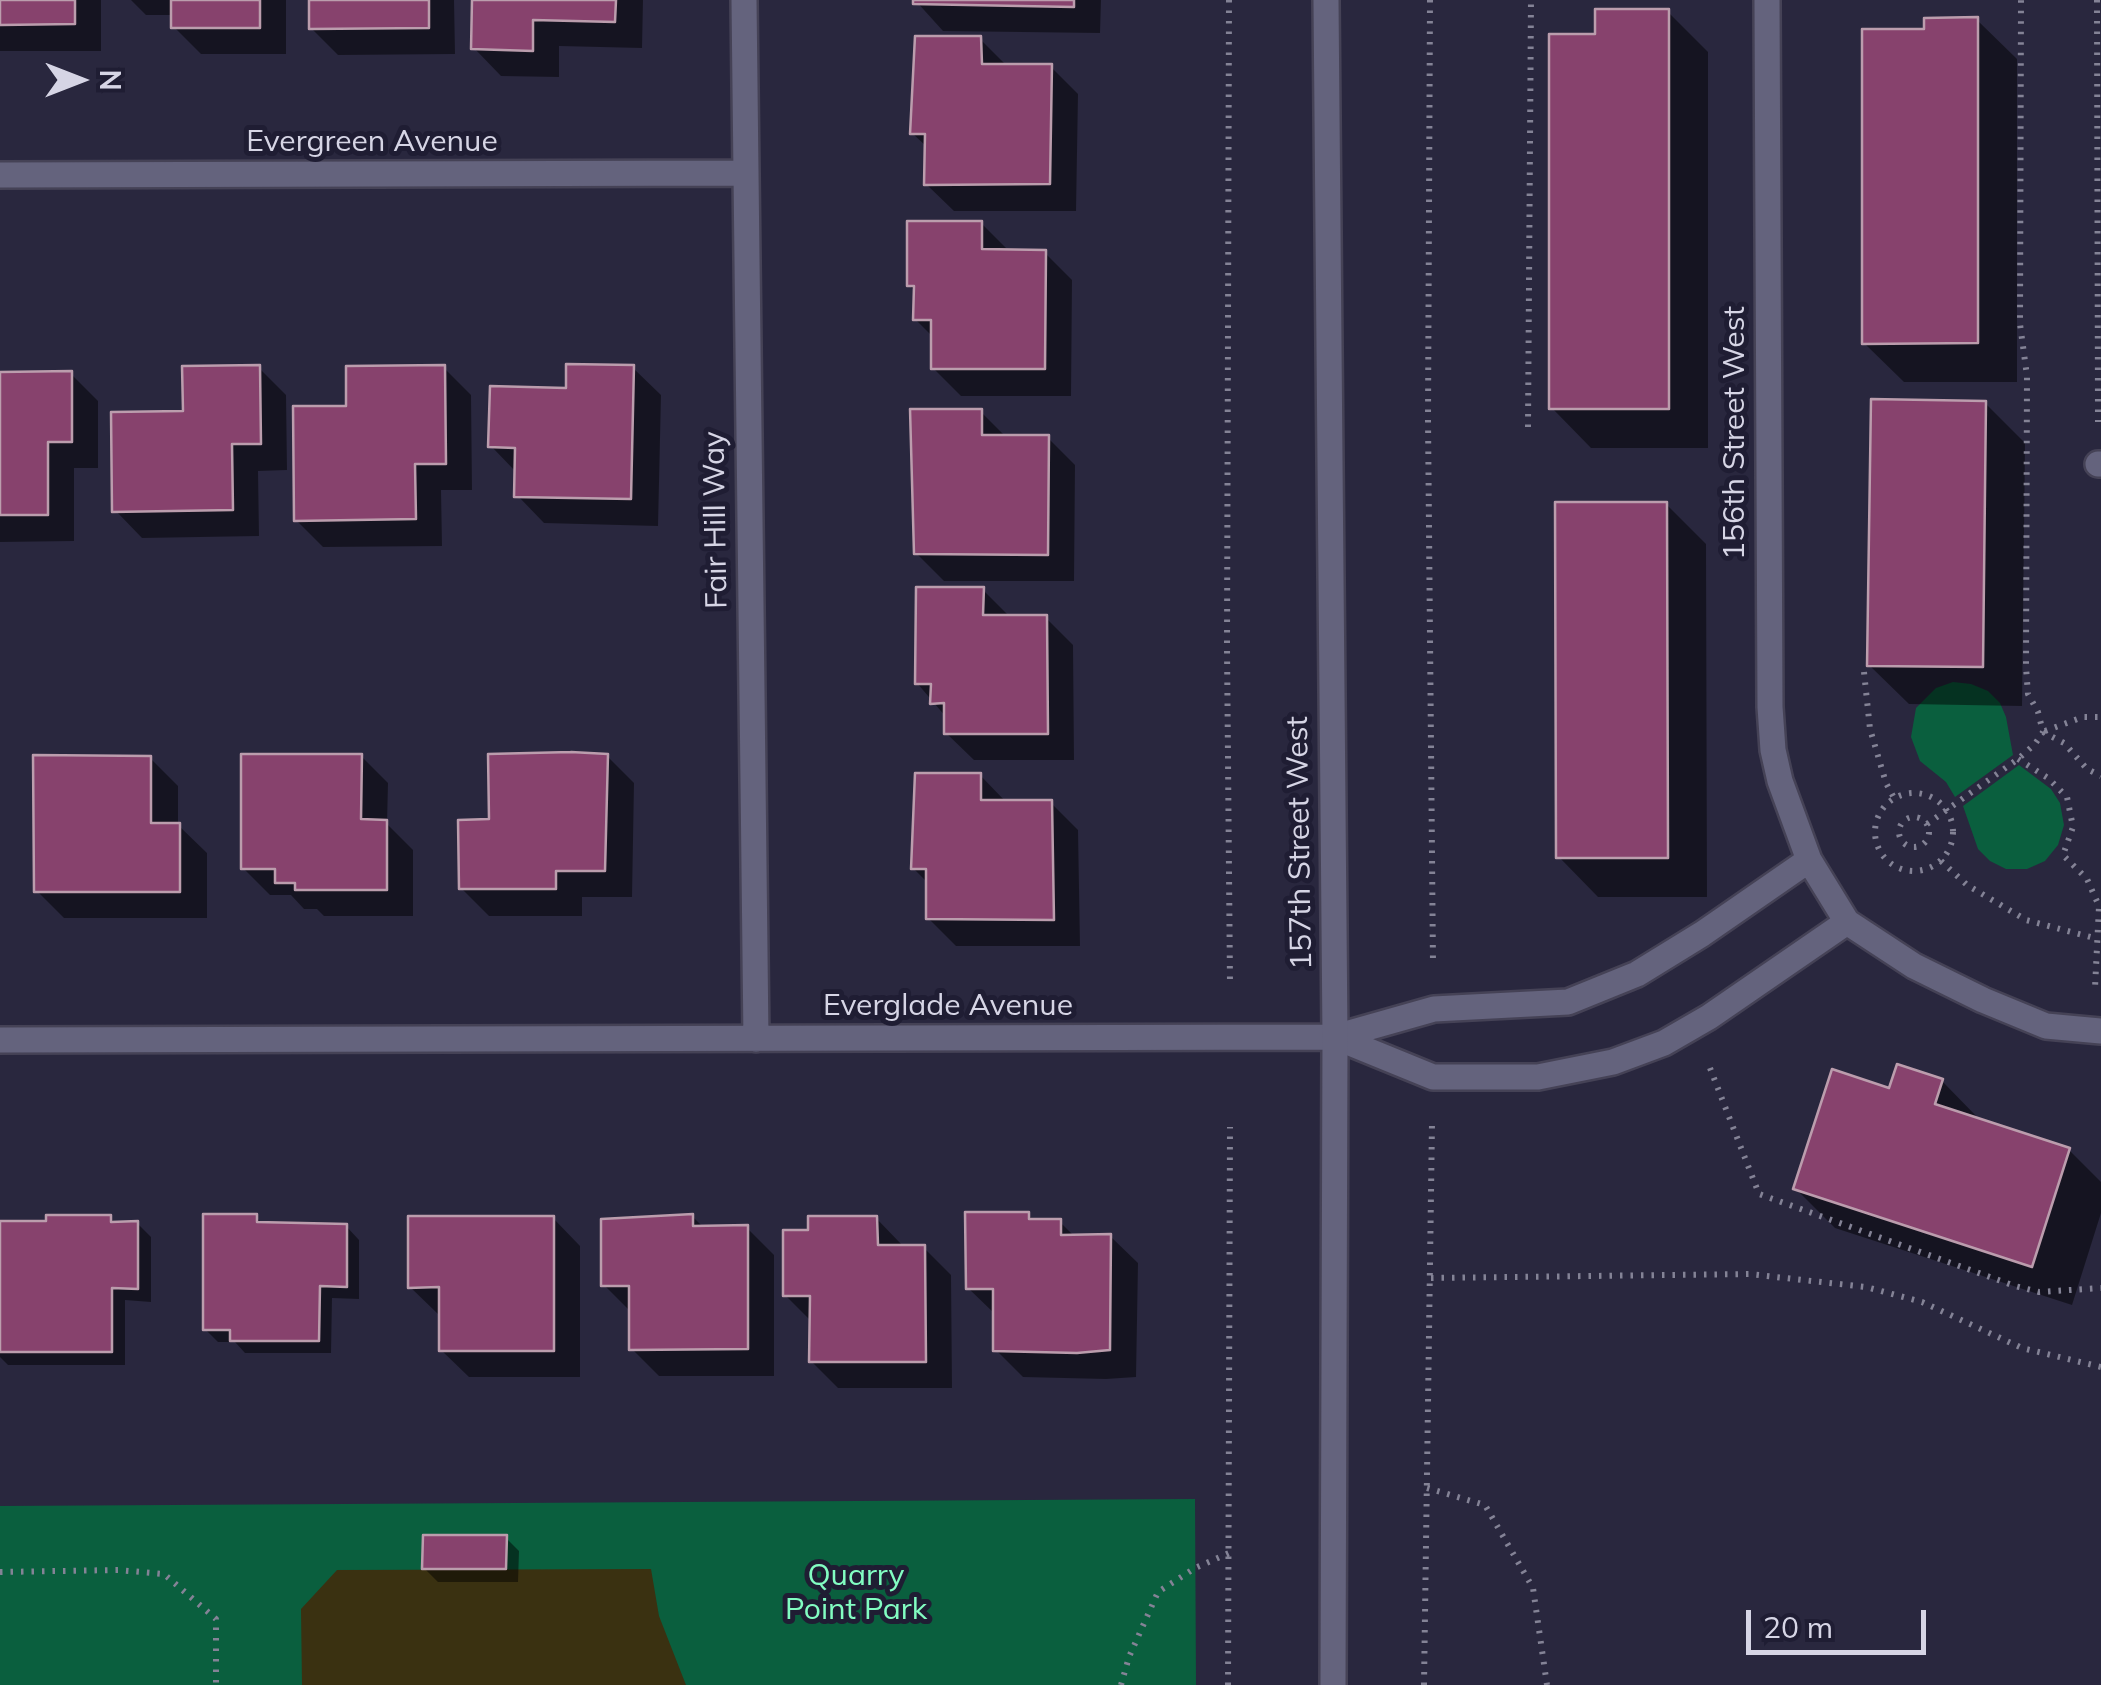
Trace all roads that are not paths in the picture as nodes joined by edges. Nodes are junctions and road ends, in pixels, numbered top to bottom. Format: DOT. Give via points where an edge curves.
graph roads {
  1 [pos="744,0"];
  2 [pos="1326,0"];
  3 [pos="1768,0"];
  4 [pos="744,173"];
  5 [pos="0,175"];
  6 [pos="1809,860"];
  7 [pos="1847,922"];
  8 [pos="2098,1031"];
  9 [pos="1335,1037"];
  10 [pos="0,1040"];
  11 [pos="756,1040"];
  12 [pos="1333,1685"];
  1 -- 4 [label="street, Fair Hill Way"];
  2 -- 9 [label="street, 157th Street West"];
  3 -- 6 [label="street, 156th Street West" via="1772,750"];
  4 -- 5 [label="street, Evergreen Avenue"];
  4 -- 11 [label="street, Fair Hill Way"];
  6 -- 7 [label="street"];
  6 -- 9 [label="street" via="1637,974 1568,1002 1434,1010"];
  7 -- 8 [label="street" via="1983,1000 2046,1026"];
  7 -- 9 [label="street, Everglade Avenue" via="1710,1017 1613,1062 1538,1077 1433,1076"];
  9 -- 11 [label="street, Everglade Avenue"];
  9 -- 12 [label="street, 157th Street West"];
  10 -- 11 [label="street, Everglade Avenue"];
}
